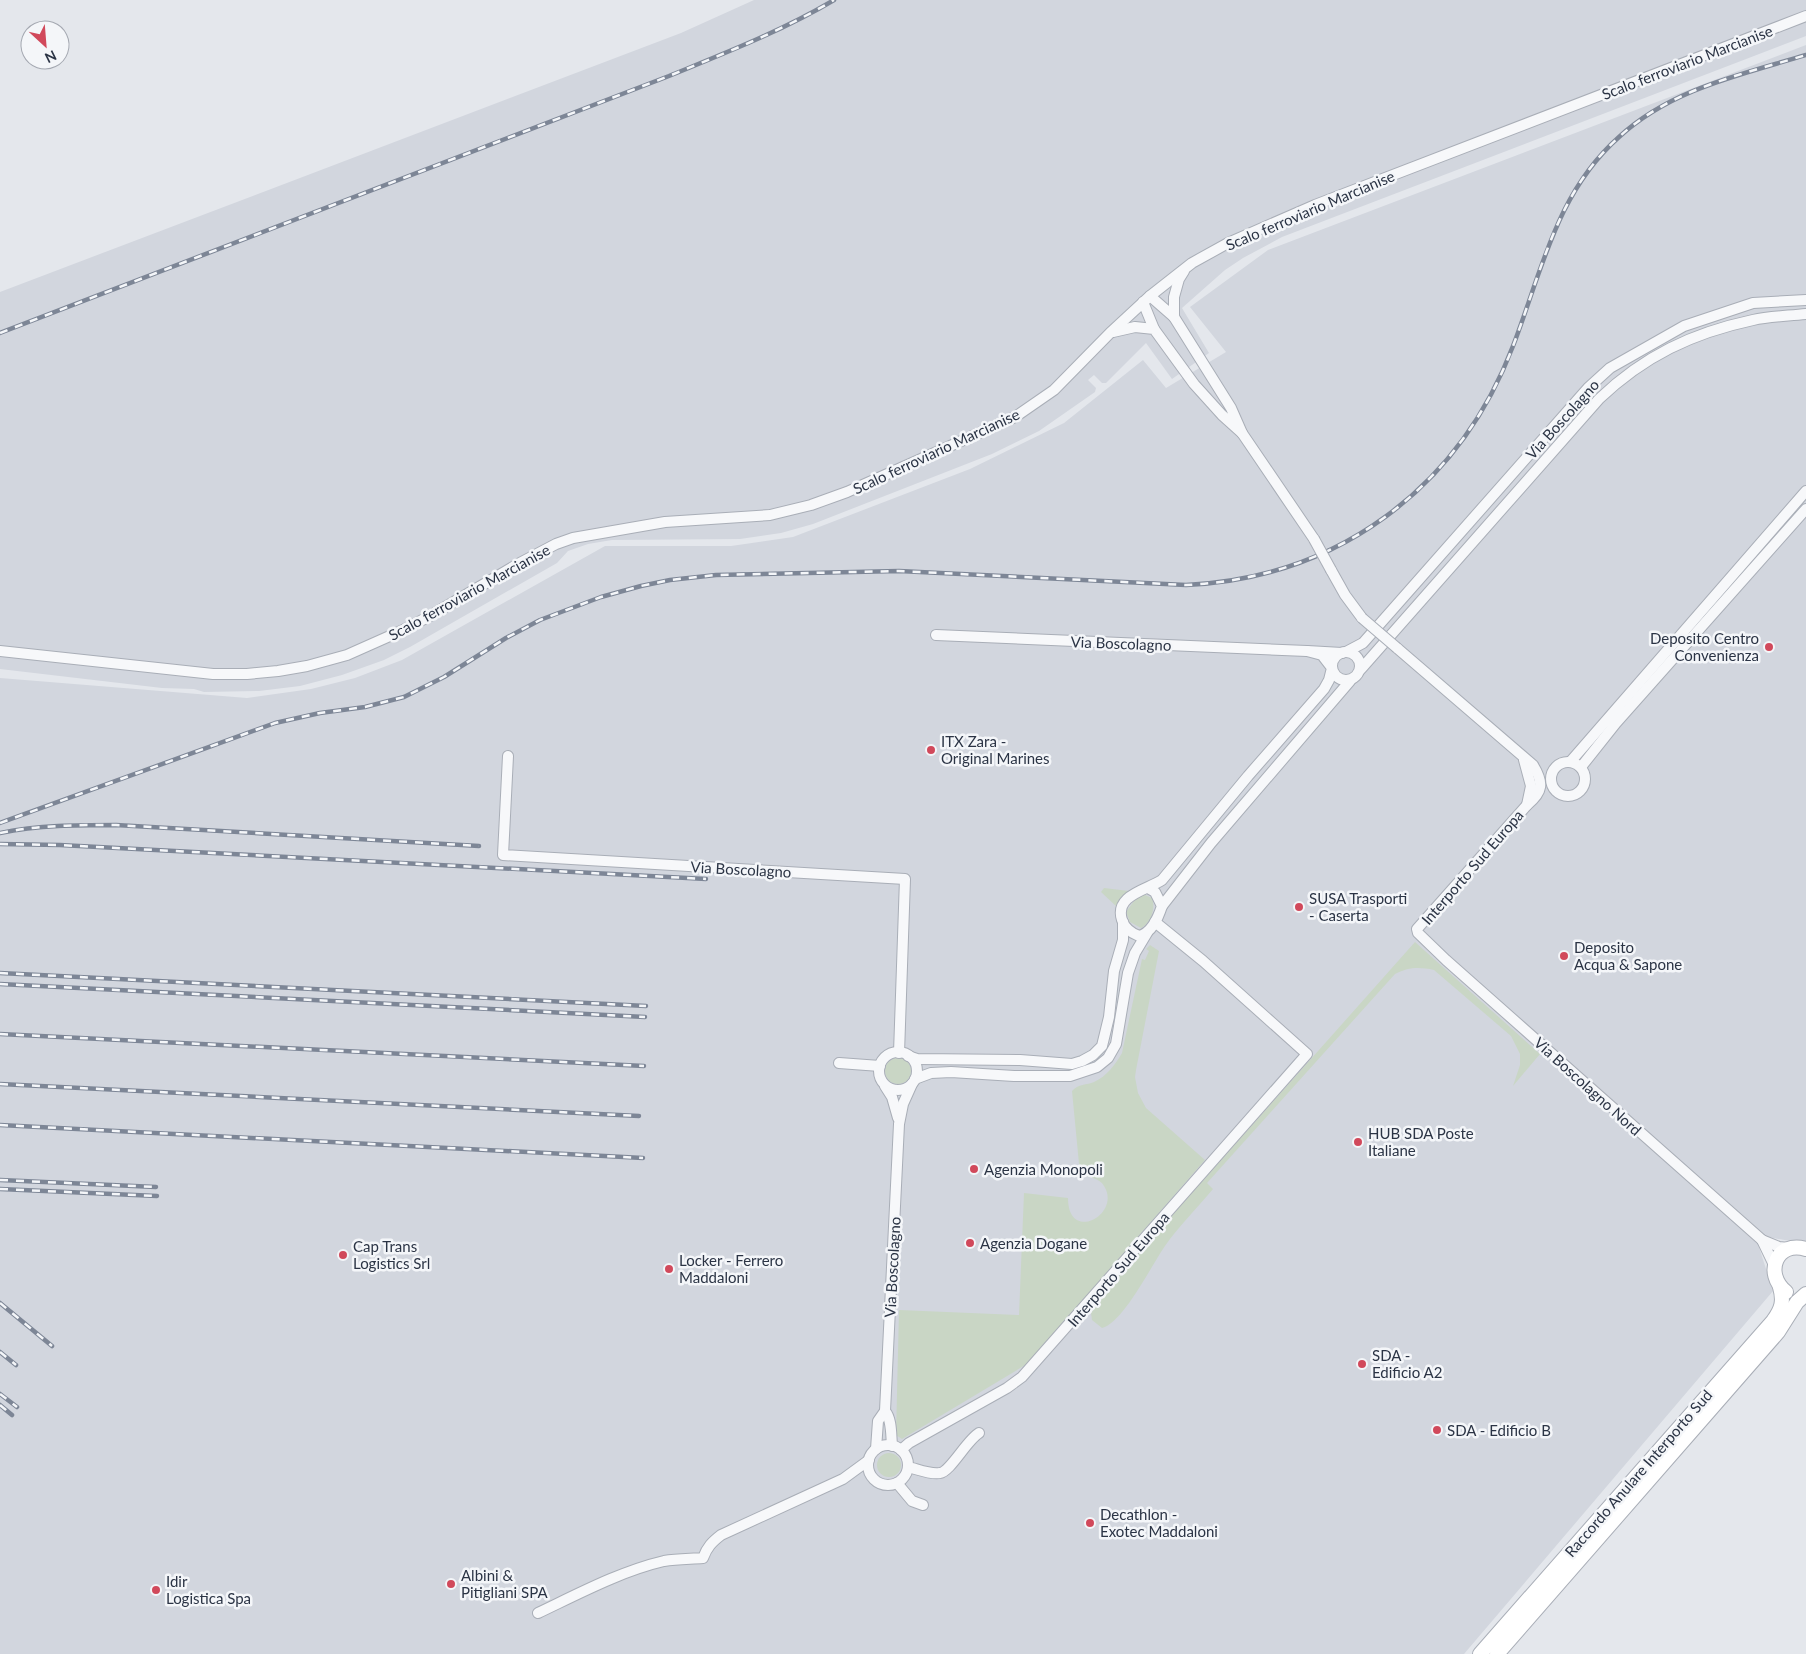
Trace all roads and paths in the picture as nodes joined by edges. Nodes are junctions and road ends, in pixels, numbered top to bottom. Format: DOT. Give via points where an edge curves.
graph roads {
  1 [pos="1806,16"];
  2 [pos="1192,263"];
  3 [pos="1147,299"];
  4 [pos="1806,300"];
  5 [pos="1806,314"];
  6 [pos="1174,317"];
  7 [pos="1154,329"];
  8 [pos="1110,333"];
  9 [pos="1218,387"];
  10 [pos="1205,396"];
  11 [pos="1242,433"];
  12 [pos="1806,491"];
  13 [pos="1806,509"];
  14 [pos="936,635"];
  15 [pos="0,651"];
  16 [pos="1307,651"];
  17 [pos="1344,652"];
  18 [pos="1332,668"];
  19 [pos="1361,669"];
  20 [pos="1350,681"];
  21 [pos="508,756"];
  22 [pos="1571,761"];
  23 [pos="1581,766"];
  24 [pos="1148,888"];
  25 [pos="1162,906"];
  26 [pos="1123,922"];
  27 [pos="1155,922"];
  28 [pos="1418,929"];
  29 [pos="1148,932"];
  30 [pos="904,1054"];
  31 [pos="839,1063"];
  32 [pos="880,1066"];
  33 [pos="914,1081"];
  34 [pos="885,1085"];
  35 [pos="899,1124"];
  36 [pos="1762,1240"];
  37 [pos="1789,1248"];
  38 [pos="1806,1249"];
  39 [pos="1774,1265"];
  40 [pos="1780,1287"];
  41 [pos="1806,1293"];
  42 [pos="885,1410"];
  43 [pos="979,1433"];
  44 [pos="896,1448"];
  45 [pos="876,1450"];
  46 [pos="869,1460"];
  47 [pos="908,1467"];
  48 [pos="843,1479"];
  49 [pos="873,1479"];
  50 [pos="898,1483"];
  51 [pos="924,1505"];
  52 [pos="538,1613"];
  53 [pos="1480,1654"];
  54 [pos="1497,1654"];
  1 -- 2 [label="street, Scalo ferroviario Marcianise" via="1315,205 1228,242"];
  2 -- 3 [label="street, Scalo ferroviario Marcianise"];
  2 -- 6 [label="street" via="1177,287"];
  3 -- 6 [label="street"];
  3 -- 7 [label="street"];
  3 -- 8 [label="street, Scalo ferroviario Marcianise"];
  4 -- 17 [label="street, Via Boscolagno" via="1753,303 1684,326 1610,368 1588,388 1362,644"];
  5 -- 19 [label="street, Via Boscolagno" via="1754,319 1692,337 1620,379"];
  6 -- 9 [label="street"];
  7 -- 8 [label="street" via="1135,326"];
  7 -- 10 [label="street"];
  8 -- 15 [label="street, Scalo ferroviario Marcianise" via="1054,390 1015,417 848,492 770,515 664,522 573,538 518,564 430,616 347,655 278,670 213,674"];
  9 -- 10 [label="street" via="1211,383 1206,385"];
  9 -- 11 [label="street"];
  10 -- 11 [label="street"];
  11 -- 28 [label="street, Interporto Sud Europa, bridge" via="1314,538 1345,595 1362,618 1524,759 1531,786 1527,805"];
  12 -- 22 [label="street"];
  13 -- 23 [label="street"];
  14 -- 16 [label="street, Via Boscolagno"];
  16 -- 17 [label="street, Via Boscolagno"];
  16 -- 18 [label="street, Via Boscolagno" via="1322,655"];
  17 -- 18 [label="street, Via Boscolagno" via="1334,658"];
  17 -- 19 [label="street" via="1355,654"];
  18 -- 20 [label="street, Via Boscolagno" via="1340,680"];
  18 -- 24 [label="street, Via Boscolagno" via="1324,689 1162,880"];
  19 -- 20 [label="street, Via Boscolagno"];
  20 -- 25 [label="street, Via Boscolagno" via="1217,836"];
  21 -- 30 [label="street, Via Boscolagno" via="503,855 905,879"];
  22 -- 23 [label="street"];
  22 -- 23 [label="street" via="1560,763 1550,777 1553,788 1562,795 1574,795 1583,788 1586,777"];
  24 -- 25 [label="street" via="1155,892"];
  24 -- 26 [label="street, Via Boscolagno" via="1127,899 1121,914"];
  25 -- 27 [label="street, Via Boscolagno"];
  26 -- 29 [label="street" via="1139,936"];
  26 -- 30 [label="street, Via Boscolagno" via="1123,940 1114,971 1109,1017 1102,1046 1093,1055 1072,1064 917,1059"];
  27 -- 29 [label="street, Via Boscolagno"];
  27 -- 44 [label="street, Interporto Sud Europa" via="1307,1054 1022,1377 1008,1388"];
  28 -- 36 [label="street, Via Boscolagno Nord" via="1418,933 1446,960"];
  29 -- 33 [label="street, Via Boscolagno" via="1128,973 1116,1044 1108,1058 1097,1067 1070,1076 951,1072 931,1073"];
  30 -- 32 [label="street" via="890,1054"];
  30 -- 33 [label="street, Via Boscolagno" via="916,1066"];
  31 -- 32 [label="street"];
  32 -- 34 [label="street, Via Boscolagno" via="879,1074"];
  33 -- 34 [label="street, Via Boscolagno" via="907,1088 895,1090"];
  33 -- 35 [label="street, Via Boscolagno" via="903,1104"];
  34 -- 35 [label="street, Via Boscolagno"];
  35 -- 42 [label="street, Via Boscolagno"];
  36 -- 37 [label="street, Via Boscolagno Nord"];
  36 -- 39 [label="street, Via Boscolagno Nord"];
  37 -- 38 [label="main road"];
  37 -- 39 [label="main road" via="1782,1252"];
  39 -- 40 [label="main road, Raccordo Anulare Interporto Sud"];
  40 -- 41 [label="main road, Raccordo Anulare Interporto Sud" via="1793,1294"];
  40 -- 53 [label="main road, Raccordo Anulare Interporto Sud" via="1782,1304 1773,1321"];
  41 -- 54 [label="main road, Raccordo Anulare Interporto Sud" via="1778,1332"];
  42 -- 44 [label="street, Via Boscolagno"];
  42 -- 45 [label="street, Via Boscolagno" via="878,1421"];
  43 -- 47 [label="street" via="944,1472"];
  44 -- 45 [label="street" via="882,1446"];
  44 -- 47 [label="street" via="908,1461"];
  45 -- 46 [label="street"];
  46 -- 48 [label="street"];
  46 -- 49 [label="street"];
  47 -- 50 [label="street" via="907,1474"];
  48 -- 49 [label="street"];
  48 -- 52 [label="street" via="722,1535 712,1541 703,1558 665,1561 642,1568"];
  49 -- 50 [label="street" via="884,1485"];
  50 -- 51 [label="street" via="912,1501"];
}
